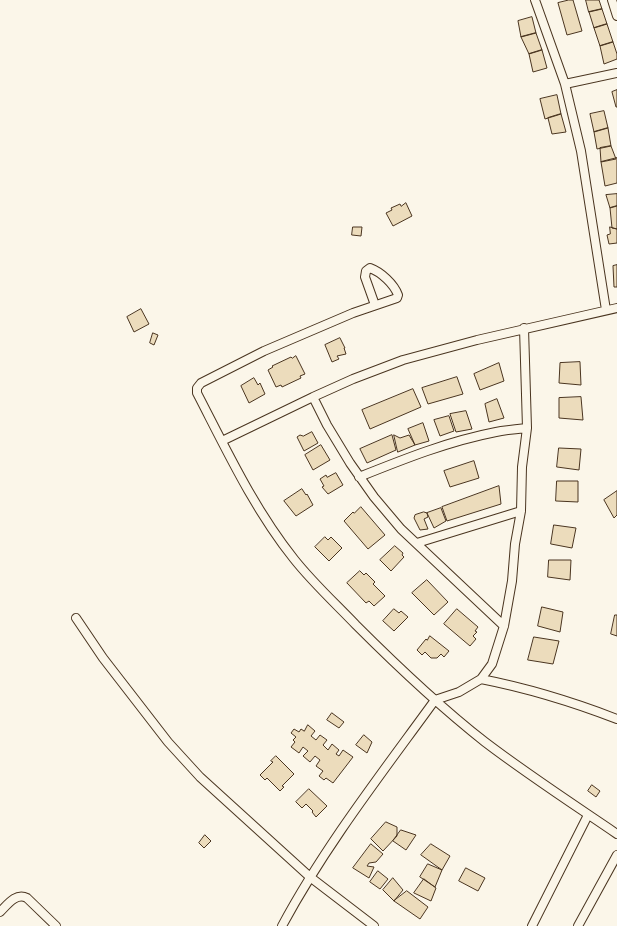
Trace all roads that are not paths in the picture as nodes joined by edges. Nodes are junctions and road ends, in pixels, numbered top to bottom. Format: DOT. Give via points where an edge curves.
graph roads {
  1 [pos="535,0"];
  2 [pos="612,0"];
  3 [pos="617,16"];
  4 [pos="617,73"];
  5 [pos="565,84"];
  6 [pos="375,305"];
  7 [pos="617,308"];
  8 [pos="606,310"];
  9 [pos="524,328"];
  10 [pos="313,397"];
  11 [pos="527,428"];
  12 [pos="222,441"];
  13 [pos="359,477"];
  14 [pos="521,511"];
  15 [pos="417,544"];
  16 [pos="76,618"];
  17 [pos="504,626"];
  18 [pos="481,679"];
  19 [pos="435,700"];
  20 [pos="617,719"];
  21 [pos="588,815"];
  22 [pos="617,834"];
  23 [pos="617,855"];
  24 [pos="310,877"];
  25 [pos="0,912"];
  26 [pos="581,925"];
  27 [pos="56,926"];
  28 [pos="282,926"];
  29 [pos="374,926"];
  30 [pos="532,926"];
  1 -- 5 [label="street"];
  2 -- 3 [label="street"];
  4 -- 5 [label="street"];
  5 -- 8 [label="street" via="581,151"];
  6 -- 6 [label="street" via="397,298 398,295 396,289 377,270 370,268 366,271 365,277"];
  6 -- 12 [label="street" via="264,351 201,383 197,393"];
  7 -- 8 [label="street"];
  8 -- 9 [label="street"];
  9 -- 10 [label="street" via="403,360"];
  9 -- 11 [label="street"];
  10 -- 12 [label="street"];
  10 -- 13 [label="street"];
  11 -- 13 [label="street" via="456,442"];
  11 -- 14 [label="street" via="522,467"];
  12 -- 19 [label="street" via="268,522 310,579"];
  13 -- 15 [label="street" via="401,529"];
  14 -- 15 [label="street"];
  14 -- 17 [label="street"];
  15 -- 17 [label="street"];
  16 -- 24 [label="street" via="103,658 168,742 200,777"];
  17 -- 18 [label="street" via="492,664"];
  18 -- 19 [label="street" via="459,692"];
  18 -- 20 [label="street" via="514,686"];
  19 -- 21 [label="street" via="484,741"];
  19 -- 24 [label="street"];
  21 -- 22 [label="street"];
  21 -- 30 [label="street"];
  23 -- 26 [label="street"];
  24 -- 28 [label="street"];
  24 -- 29 [label="street"];
  25 -- 27 [label="street" via="14,898 22,896"];
}
